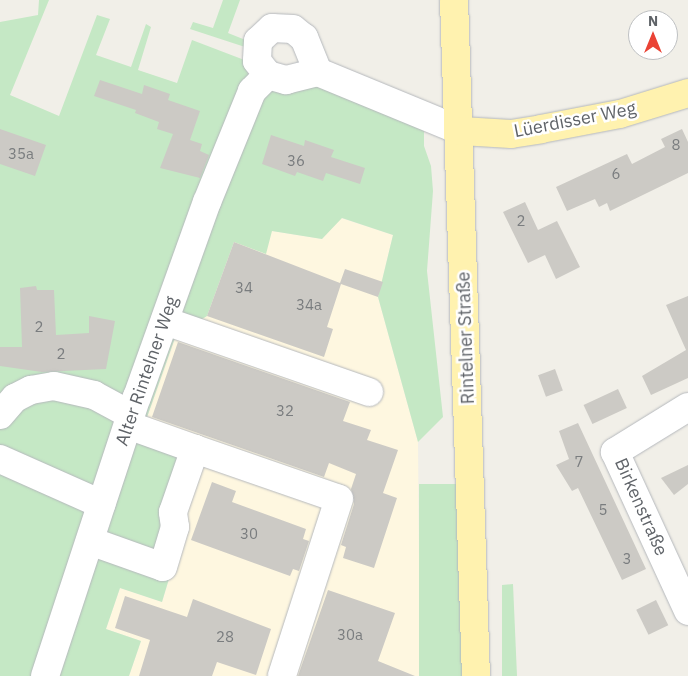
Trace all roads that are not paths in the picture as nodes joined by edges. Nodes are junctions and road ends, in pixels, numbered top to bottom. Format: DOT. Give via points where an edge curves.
graph roads {
  1 [pos="454,0"];
  2 [pos="318,72"];
  3 [pos="268,75"];
  4 [pos="688,92"];
  5 [pos="460,132"];
  6 [pos="165,321"];
  7 [pos="369,392"];
  8 [pos="688,407"];
  9 [pos="0,415"];
  10 [pos="129,420"];
  11 [pos="195,449"];
  12 [pos="0,458"];
  13 [pos="101,504"];
  14 [pos="90,541"];
  15 [pos="688,611"];
  16 [pos="45,676"];
  17 [pos="282,676"];
  18 [pos="476,676"];
  1 -- 5 [label="main road, Rintelner Straße"];
  2 -- 3 [label="street" via="286,80"];
  2 -- 3 [label="street" via="309,47 293,29 272,28 258,41 256,61"];
  2 -- 5 [label="street"];
  3 -- 6 [label="street, Alter Rintelner Weg" via="252,91"];
  4 -- 5 [label="main road, Lüerdisser Weg" via="620,114 541,129 511,134"];
  5 -- 18 [label="main road, Rintelner Straße"];
  6 -- 7 [label="street"];
  6 -- 10 [label="street, Alter Rintelner Weg"];
  8 -- 15 [label="street, Birkenstraße" via="615,452"];
  9 -- 10 [label="street" via="15,398 54,386 94,395"];
  10 -- 11 [label="street"];
  10 -- 13 [label="street, Alter Rintelner Weg"];
  11 -- 14 [label="street" via="173,512 175,527 163,568"];
  11 -- 17 [label="street" via="339,499"];
  12 -- 13 [label="street"];
  13 -- 14 [label="street, Alter Rintelner Weg"];
  14 -- 16 [label="street, Alter Rintelner Weg"];
}
